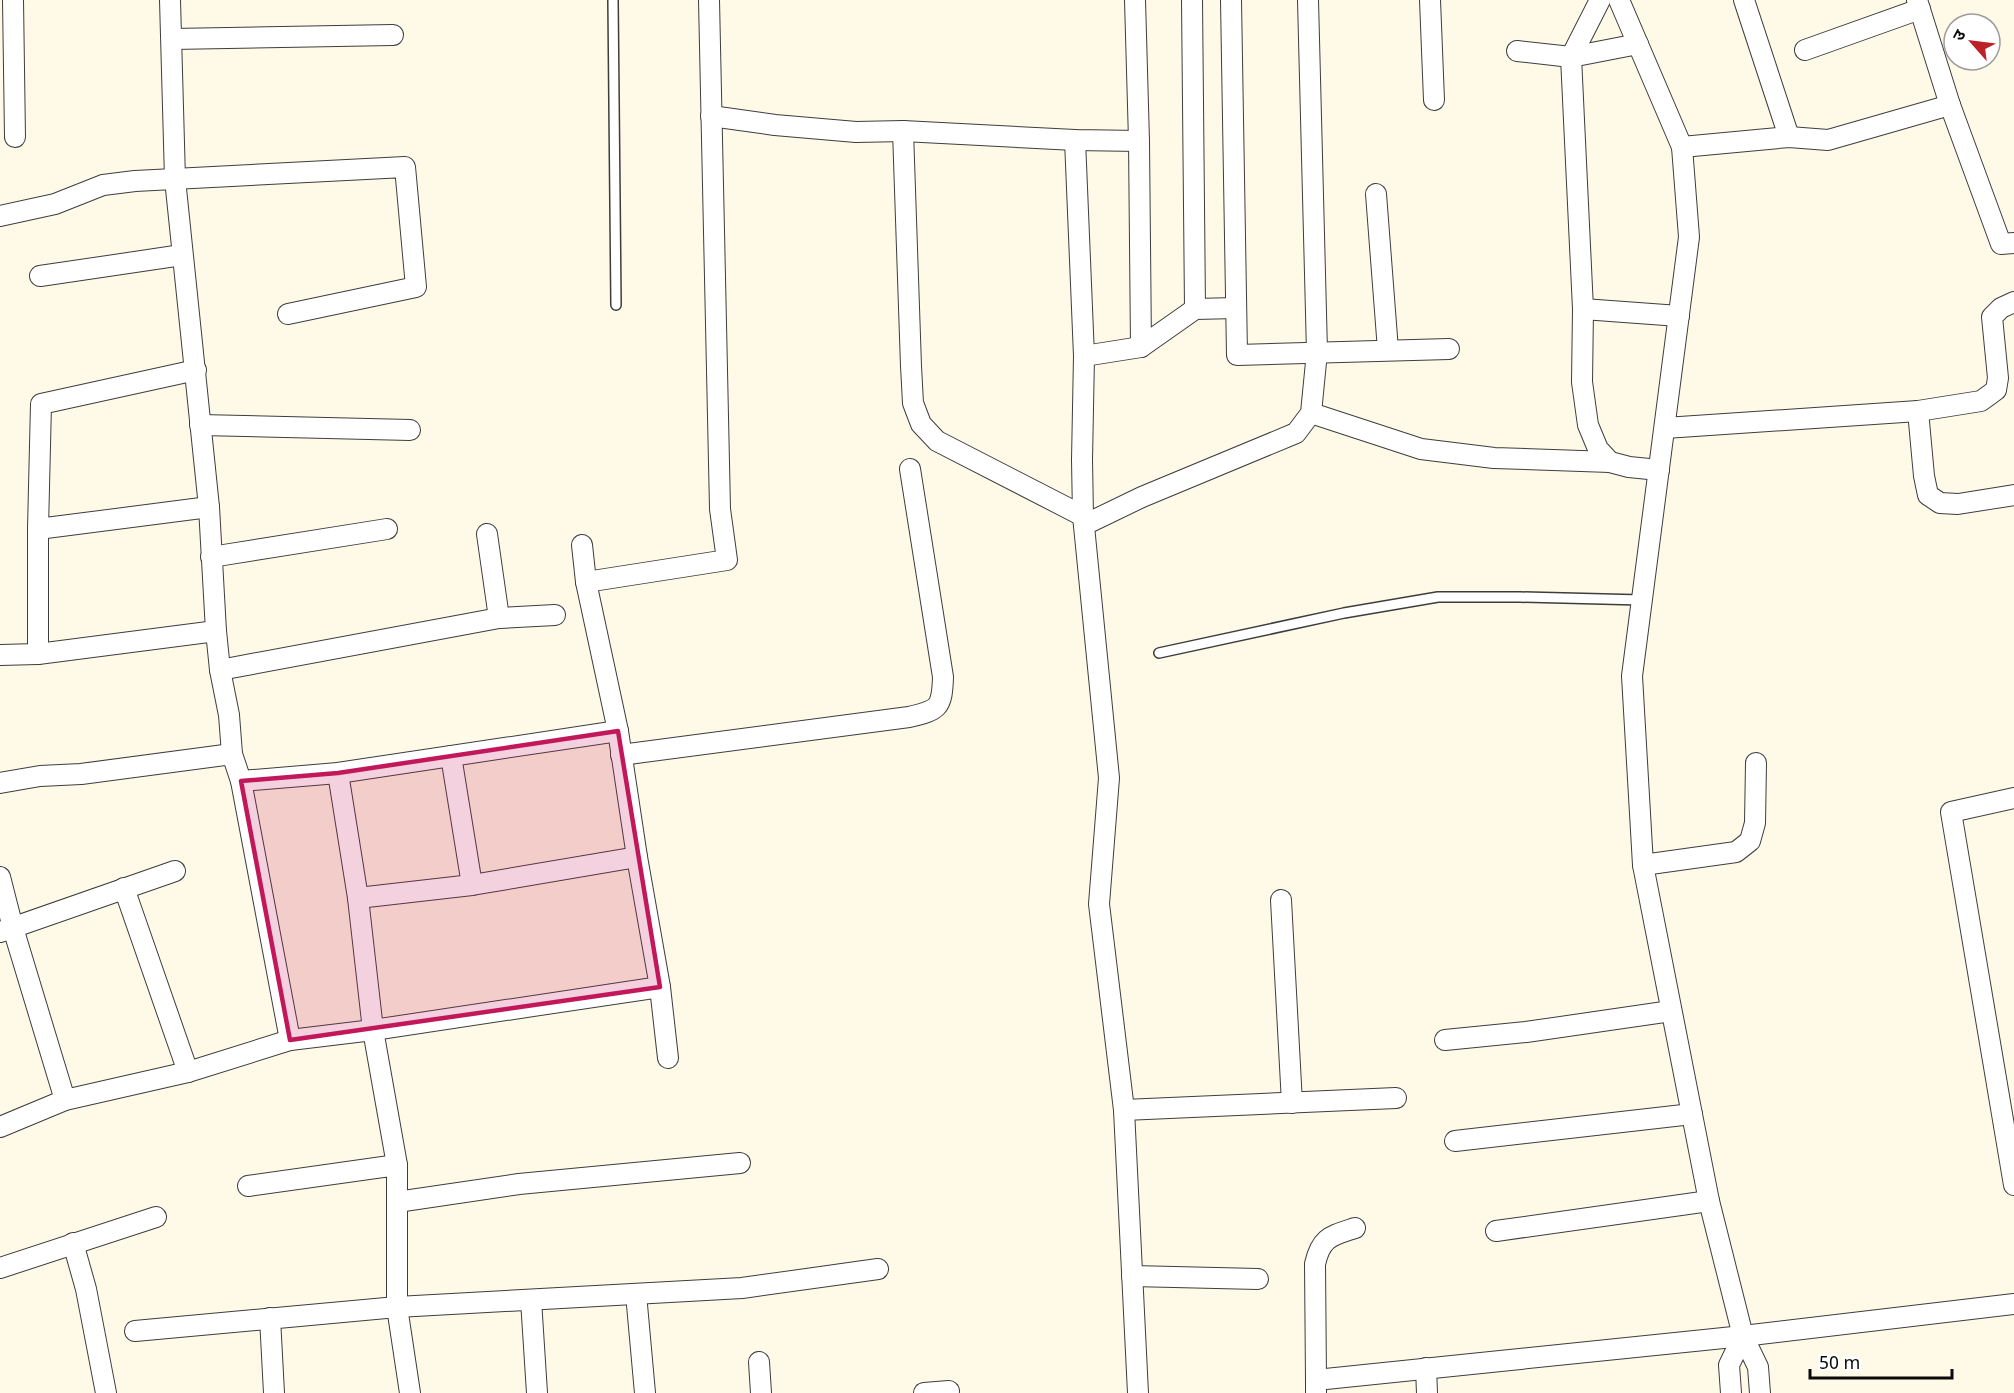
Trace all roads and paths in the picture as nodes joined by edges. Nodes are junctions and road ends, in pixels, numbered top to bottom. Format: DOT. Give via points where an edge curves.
graph roads {
  1 [pos="13,0"];
  2 [pos="170,0"];
  3 [pos="613,0"];
  4 [pos="709,0"];
  5 [pos="1135,0"];
  6 [pos="1192,0"];
  7 [pos="1231,0"];
  8 [pos="1308,0"];
  9 [pos="1430,0"];
  10 [pos="1600,0"];
  11 [pos="1619,0"];
  12 [pos="1744,0"];
  13 [pos="1919,4"];
  14 [pos="393,35"];
  15 [pos="172,39"];
  16 [pos="1638,44"];
  17 [pos="1805,50"];
  18 [pos="1517,51"];
  19 [pos="1570,57"];
  20 [pos="1434,100"];
  21 [pos="1950,105"];
  22 [pos="711,116"];
  23 [pos="903,131"];
  24 [pos="15,137"];
  25 [pos="1789,137"];
  26 [pos="1075,140"];
  27 [pos="1139,141"];
  28 [pos="1682,147"];
  29 [pos="175,179"];
  30 [pos="1376,194"];
  31 [pos="0,216"];
  32 [pos="2014,243"];
  33 [pos="182,255"];
  34 [pos="40,276"];
  35 [pos="2014,302"];
  36 [pos="616,305"];
  37 [pos="1236,308"];
  38 [pos="1196,309"];
  39 [pos="1583,309"];
  40 [pos="288,314"];
  41 [pos="1679,316"];
  42 [pos="1141,347"];
  43 [pos="1449,349"];
  44 [pos="1388,350"];
  45 [pos="1317,352"];
  46 [pos="1084,356"];
  47 [pos="196,369"];
  48 [pos="1918,411"];
  49 [pos="1311,413"];
  50 [pos="200,425"];
  51 [pos="1665,428"];
  52 [pos="410,430"];
  53 [pos="1610,462"];
  54 [pos="910,469"];
  55 [pos="1659,470"];
  56 [pos="2014,495"];
  57 [pos="209,507"];
  58 [pos="1084,521"];
  59 [pos="38,529"];
  60 [pos="387,529"];
  61 [pos="487,534"];
  62 [pos="582,545"];
  63 [pos="211,557"];
  64 [pos="586,582"];
  65 [pos="1642,600"];
  66 [pos="555,615"];
  67 [pos="499,618"];
  68 [pos="216,631"];
  69 [pos="1159,653"];
  70 [pos="38,654"];
  71 [pos="0,655"];
  72 [pos="220,670"];
  73 [pos="618,731"];
  74 [pos="232,754"];
  75 [pos="621,755"];
  76 [pos="451,756"];
  77 [pos="1756,763"];
  78 [pos="338,773"];
  79 [pos="241,782"];
  80 [pos="0,783"];
  81 [pos="2014,798"];
  82 [pos="637,857"];
  83 [pos="1643,865"];
  84 [pos="175,871"];
  85 [pos="0,877"];
  86 [pos="472,885"];
  87 [pos="124,888"];
  88 [pos="358,898"];
  89 [pos="1281,900"];
  90 [pos="7,930"];
  91 [pos="660,987"];
  92 [pos="1671,1011"];
  93 [pos="373,1030"];
  94 [pos="290,1040"];
  95 [pos="1445,1040"];
  96 [pos="668,1058"];
  97 [pos="188,1072"];
  98 [pos="1396,1098"];
  99 [pos="65,1100"];
  100 [pos="1292,1103"];
  101 [pos="1124,1110"];
  102 [pos="1692,1114"];
  103 [pos="0,1127"];
  104 [pos="1455,1141"];
  105 [pos="740,1163"];
  106 [pos="397,1165"];
  107 [pos="2014,1185"];
  108 [pos="248,1186"];
  109 [pos="1708,1201"];
  110 [pos="397,1202"];
  111 [pos="156,1217"];
  112 [pos="1355,1228"];
  113 [pos="1497,1231"];
  114 [pos="74,1243"];
  115 [pos="0,1268"];
  116 [pos="878,1269"];
  117 [pos="1132,1276"];
  118 [pos="1258,1279"];
  119 [pos="636,1294"];
  120 [pos="531,1300"];
  121 [pos="2014,1304"];
  122 [pos="398,1307"];
  123 [pos="270,1318"];
  124 [pos="135,1331"];
  125 [pos="1743,1336"];
  126 [pos="759,1362"];
  127 [pos="1426,1368"];
  128 [pos="1316,1387"];
  129 [pos="949,1391"];
  130 [pos="103,1392"];
  131 [pos="274,1393"];
  132 [pos="410,1393"];
  133 [pos="537,1393"];
  134 [pos="645,1393"];
  135 [pos="761,1393"];
  136 [pos="924,1393"];
  137 [pos="1138,1393"];
  138 [pos="1426,1393"];
  139 [pos="1731,1393"];
  140 [pos="1760,1393"];
  1 -- 24 [label="street"];
  2 -- 15 [label="street"];
  3 -- 36 [label="lane"];
  4 -- 22 [label="street"];
  5 -- 27 [label="street"];
  6 -- 38 [label="street"];
  7 -- 37 [label="street"];
  8 -- 45 [label="street"];
  9 -- 20 [label="street"];
  10 -- 19 [label="street"];
  11 -- 16 [label="street"];
  12 -- 25 [label="street"];
  13 -- 17 [label="street"];
  13 -- 21 [label="street"];
  14 -- 15 [label="street"];
  15 -- 29 [label="street"];
  16 -- 19 [label="street"];
  16 -- 28 [label="street"];
  18 -- 19 [label="street"];
  19 -- 39 [label="street"];
  21 -- 25 [label="street" via="1828,140"];
  21 -- 32 [label="street" via="2001,244"];
  22 -- 23 [label="street" via="856,132"];
  22 -- 64 [label="street" via="720,509 727,560"];
  23 -- 26 [label="street"];
  23 -- 58 [label="street" via="913,404 921,424 938,441"];
  25 -- 28 [label="street"];
  26 -- 27 [label="street"];
  26 -- 46 [label="street"];
  27 -- 42 [label="street"];
  28 -- 41 [label="street" via="1689,237"];
  29 -- 31 [label="street" via="103,186 55,204"];
  29 -- 33 [label="street"];
  29 -- 40 [label="street" via="405,167 416,287"];
  30 -- 44 [label="street"];
  33 -- 34 [label="street"];
  33 -- 47 [label="street"];
  35 -- 48 [label="street" via="1992,317 1996,390 1981,401"];
  37 -- 38 [label="street"];
  37 -- 45 [label="street" via="1237,355"];
  38 -- 42 [label="street"];
  39 -- 41 [label="street"];
  39 -- 53 [label="street" via="1582,382 1588,425 1598,449"];
  41 -- 51 [label="street"];
  42 -- 46 [label="street"];
  43 -- 44 [label="street"];
  44 -- 45 [label="street"];
  45 -- 49 [label="street"];
  46 -- 58 [label="street"];
  47 -- 50 [label="street"];
  47 -- 59 [label="street" via="41,404"];
  48 -- 51 [label="street"];
  48 -- 56 [label="street" via="1928,495 1940,503 1958,504"];
  49 -- 53 [label="street" via="1421,449 1494,458"];
  49 -- 58 [label="street" via="1296,433"];
  50 -- 52 [label="street"];
  50 -- 57 [label="street"];
  51 -- 55 [label="street"];
  53 -- 55 [label="street"];
  54 -- 75 [label="street" via="943,677 942,698 933,711"];
  55 -- 65 [label="street"];
  57 -- 59 [label="street"];
  57 -- 63 [label="street"];
  58 -- 101 [label="street" via="1109,778 1099,904"];
  59 -- 70 [label="street"];
  60 -- 63 [label="street"];
  61 -- 67 [label="street"];
  62 -- 64 [label="street"];
  63 -- 68 [label="street"];
  64 -- 73 [label="street"];
  65 -- 69 [label="lane" via="1438,597"];
  65 -- 83 [label="street" via="1632,676"];
  66 -- 67 [label="street"];
  67 -- 72 [label="street"];
  68 -- 70 [label="street"];
  68 -- 72 [label="street"];
  70 -- 71 [label="street"];
  72 -- 74 [label="street"];
  73 -- 75 [label="street"];
  73 -- 76 [label="street"];
  74 -- 79 [label="street"];
  74 -- 80 [label="street"];
  75 -- 82 [label="street"];
  76 -- 78 [label="street"];
  76 -- 86 [label="street"];
  77 -- 83 [label="street" via="1755,823 1750,842 1736,852"];
  78 -- 79 [label="street"];
  78 -- 88 [label="street"];
  79 -- 94 [label="street"];
  81 -- 107 [label="street" via="1951,812"];
  82 -- 86 [label="street"];
  82 -- 91 [label="street"];
  83 -- 92 [label="street"];
  84 -- 87 [label="street"];
  85 -- 90 [label="street"];
  86 -- 88 [label="street"];
  87 -- 90 [label="street"];
  87 -- 97 [label="street"];
  88 -- 93 [label="street"];
  89 -- 100 [label="street"];
  90 -- 99 [label="street"];
  91 -- 93 [label="street"];
  91 -- 96 [label="street"];
  92 -- 95 [label="street"];
  92 -- 102 [label="street"];
  93 -- 94 [label="street"];
  93 -- 106 [label="street"];
  94 -- 97 [label="street"];
  97 -- 99 [label="street"];
  98 -- 100 [label="street"];
  99 -- 103 [label="street"];
  100 -- 101 [label="street"];
  101 -- 117 [label="street"];
  102 -- 104 [label="street"];
  102 -- 109 [label="street"];
  105 -- 110 [label="street" via="519,1184"];
  106 -- 108 [label="street"];
  106 -- 110 [label="street"];
  109 -- 113 [label="street"];
  109 -- 125 [label="street"];
  110 -- 122 [label="street"];
  111 -- 114 [label="street"];
  112 -- 128 [label="street" via="1331,1236 1319,1247 1315,1264"];
  114 -- 115 [label="street"];
  114 -- 130 [label="street"];
  116 -- 119 [label="street" via="742,1288"];
  117 -- 118 [label="street"];
  117 -- 137 [label="street"];
  119 -- 120 [label="street"];
  119 -- 134 [label="street"];
  120 -- 122 [label="street"];
  120 -- 133 [label="street"];
  121 -- 125 [label="street"];
  122 -- 123 [label="street"];
  122 -- 132 [label="street"];
  123 -- 124 [label="street"];
  123 -- 131 [label="street"];
  125 -- 127 [label="street"];
  125 -- 139 [label="street" via="1729,1365"];
  125 -- 140 [label="street" via="1758,1367"];
  126 -- 135 [label="street"];
  127 -- 128 [label="street"];
  127 -- 138 [label="street"];
  129 -- 136 [label="street"];
}
